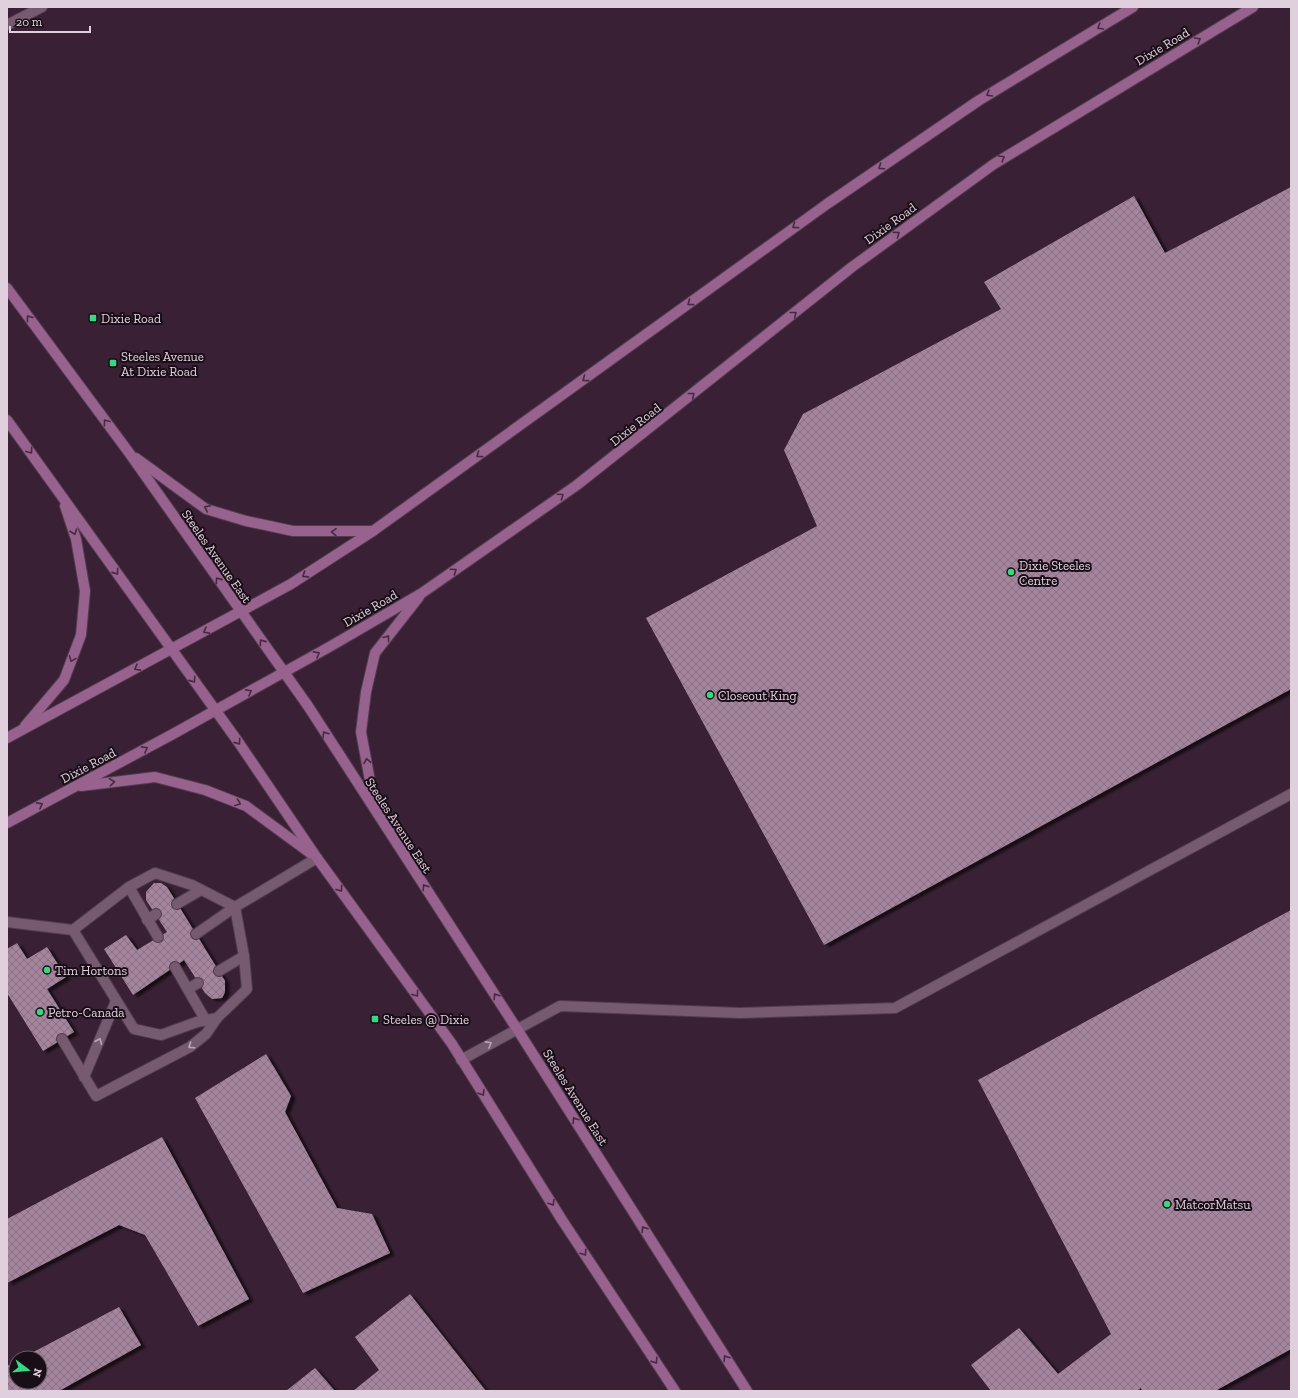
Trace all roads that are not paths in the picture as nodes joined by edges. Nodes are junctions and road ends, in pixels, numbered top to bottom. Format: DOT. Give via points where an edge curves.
graph roads {
  1 [pos="42,7"];
  2 [pos="1133,7"];
  3 [pos="1253,7"];
  4 [pos="7,25"];
  5 [pos="7,288"];
  6 [pos="7,420"];
  7 [pos="130,454"];
  8 [pos="61,495"];
  9 [pos="373,531"];
  10 [pos="422,593"];
  11 [pos="240,612"];
  12 [pos="172,649"];
  13 [pos="283,673"];
  14 [pos="215,710"];
  15 [pos="21,731"];
  16 [pos="7,738"];
  17 [pos="74,787"];
  18 [pos="1291,794"];
  19 [pos="376,814"];
  20 [pos="7,823"];
  21 [pos="317,858"];
  22 [pos="128,887"];
  23 [pos="201,890"];
  24 [pos="177,904"];
  25 [pos="235,907"];
  26 [pos="7,922"];
  27 [pos="73,930"];
  28 [pos="196,934"];
  29 [pos="158,937"];
  30 [pos="244,956"];
  31 [pos="175,967"];
  32 [pos="219,971"];
  33 [pos="198,983"];
  34 [pos="188,989"];
  35 [pos="116,1001"];
  36 [pos="217,1018"];
  37 [pos="206,1020"];
  38 [pos="517,1028"];
  39 [pos="62,1039"];
  40 [pos="461,1060"];
  41 [pos="84,1077"];
  42 [pos="674,1391"];
  43 [pos="747,1391"];
  1 -- 4 [label="lane"];
  2 -- 9 [label="main road, one-way" via="978,100 827,204"];
  10 -- 3 [label="main road, Dixie Road, one-way" via="577,485 852,267 994,164"];
  7 -- 5 [label="main road, Steeles Avenue East, one-way"];
  6 -- 8 [label="main road, one-way"];
  9 -- 7 [label="main road, one-way" via="293,531 206,509"];
  11 -- 7 [label="main road, Steeles Avenue East, one-way"];
  8 -- 12 [label="main road, one-way"];
  8 -- 15 [label="main road, one-way" via="76,540 85,591 82,634 64,680"];
  9 -- 11 [label="main road, one-way" via="291,584"];
  13 -- 10 [label="main road, Dixie Road, one-way"];
  19 -- 10 [label="main road, one-way" via="361,732 366,692 375,653"];
  11 -- 12 [label="main road, one-way"];
  13 -- 11 [label="main road, Steeles Avenue East, one-way"];
  12 -- 14 [label="main road, one-way"];
  12 -- 15 [label="main road, one-way"];
  14 -- 13 [label="main road, Dixie Road, one-way"];
  19 -- 13 [label="main road, Steeles Avenue East, one-way" via="308,706"];
  17 -- 14 [label="main road, Dixie Road, one-way"];
  14 -- 21 [label="main road, one-way"];
  15 -- 16 [label="main road"];
  20 -- 17 [label="main road, Dixie Road, one-way"];
  17 -- 21 [label="main road, one-way" via="156,777 205,790 246,806"];
  18 -- 38 [label="lane" via="895,1008 732,1013 560,1006"];
  38 -- 19 [label="main road, Steeles Avenue East, one-way"];
  21 -- 25 [label="lane"];
  21 -- 40 [label="main road, one-way"];
  22 -- 23 [label="lane" via="155,873"];
  22 -- 27 [label="lane"];
  22 -- 29 [label="lane" via="152,917"];
  23 -- 24 [label="lane"];
  23 -- 25 [label="lane"];
  25 -- 28 [label="lane"];
  25 -- 30 [label="lane"];
  26 -- 27 [label="lane"];
  27 -- 35 [label="lane"];
  30 -- 32 [label="lane"];
  30 -- 36 [label="lane" via="247,989"];
  31 -- 34 [label="lane"];
  33 -- 34 [label="lane"];
  34 -- 37 [label="lane"];
  35 -- 37 [label="lane" via="134,1029 161,1035"];
  41 -- 35 [label="lane, one-way"];
  36 -- 37 [label="lane"];
  36 -- 41 [label="lane, one-way" via="206,1034 190,1047 96,1096"];
  40 -- 38 [label="lane, one-way"];
  43 -- 38 [label="main road, Steeles Avenue East, one-way"];
  39 -- 41 [label="lane"];
  40 -- 42 [label="main road, one-way"];
}
